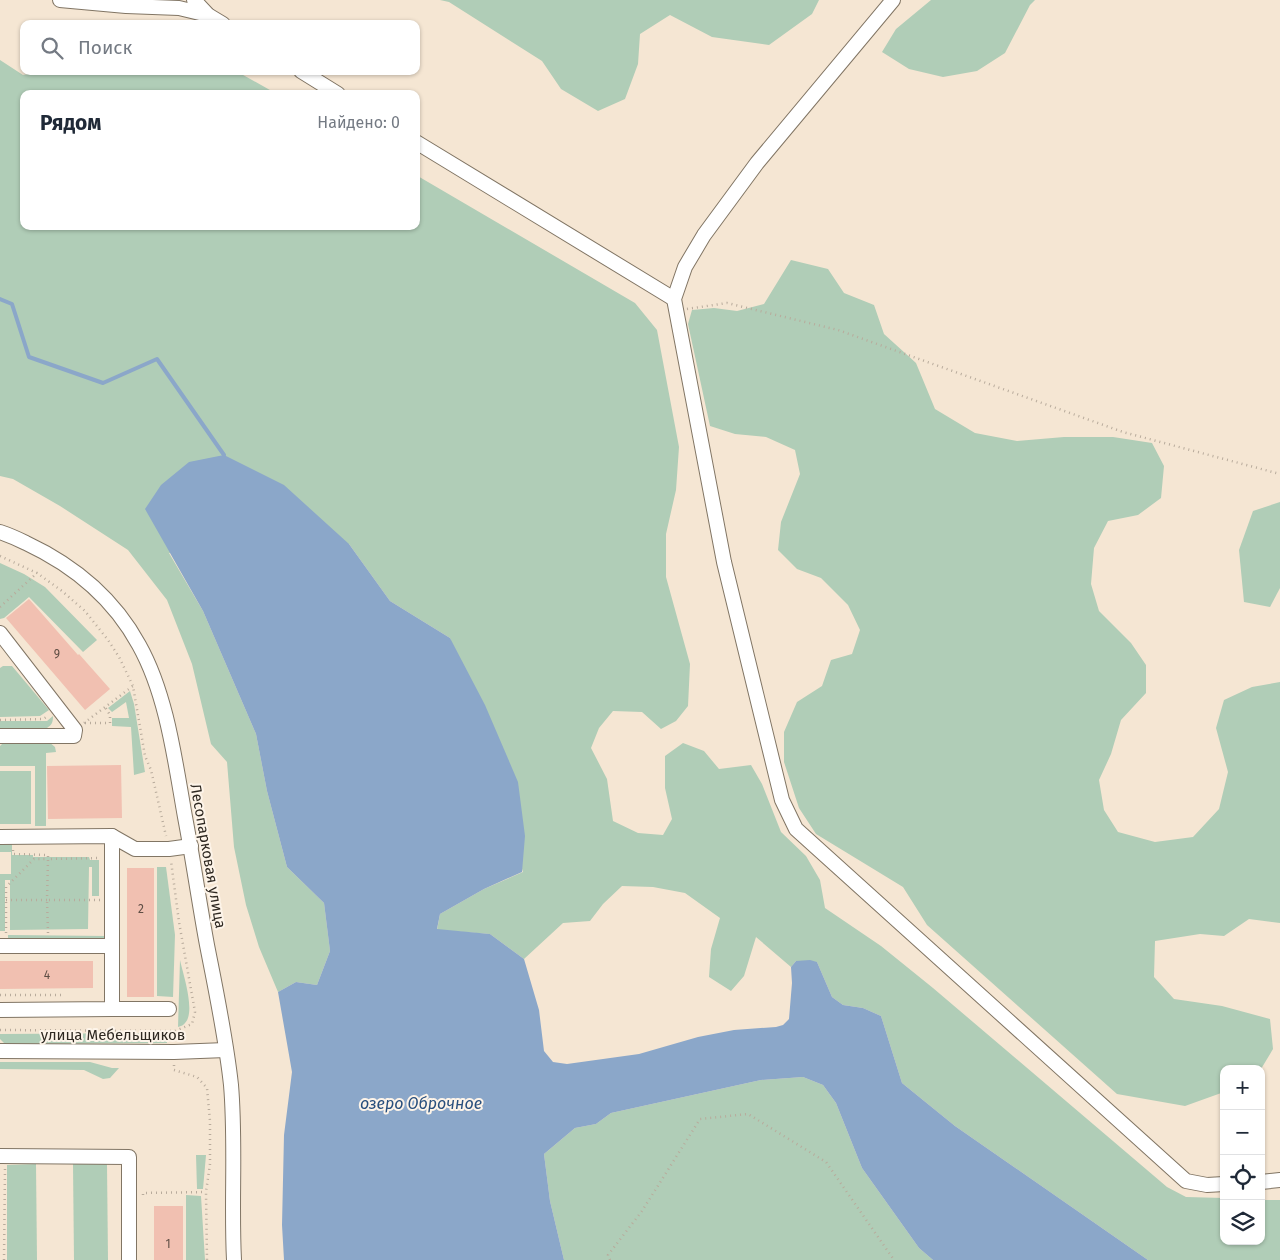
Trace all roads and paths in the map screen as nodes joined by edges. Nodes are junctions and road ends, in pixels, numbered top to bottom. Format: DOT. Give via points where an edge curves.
graph roads {
  1 [pos="60,0"];
  2 [pos="194,0"];
  3 [pos="893,0"];
  4 [pos="208,15"];
  5 [pos="216,20"];
  6 [pos="307,75"];
  7 [pos="332,90"];
  8 [pos="420,145"];
  9 [pos="675,305"];
  10 [pos="1280,474"];
  11 [pos="0,532"];
  12 [pos="0,556"];
  13 [pos="37,573"];
  14 [pos="0,607"];
  15 [pos="0,633"];
  16 [pos="133,686"];
  17 [pos="58,708"];
  18 [pos="0,720"];
  19 [pos="75,730"];
  20 [pos="0,736"];
  21 [pos="112,836"];
  22 [pos="0,837"];
  23 [pos="191,846"];
  24 [pos="170,849"];
  25 [pos="112,858"];
  26 [pos="48,859"];
  27 [pos="163,863"];
  28 [pos="172,864"];
  29 [pos="6,900"];
  30 [pos="47,900"];
  31 [pos="112,900"];
  32 [pos="48,933"];
  33 [pos="3,940"];
  34 [pos="112,946"];
  35 [pos="112,1009"];
  36 [pos="169,1009"];
  37 [pos="0,1010"];
  38 [pos="0,1030"];
  39 [pos="175,1031"];
  40 [pos="175,1036"];
  41 [pos="226,1050"];
  42 [pos="0,1051"];
  43 [pos="174,1066"];
  44 [pos="2,1159"];
  45 [pos="1280,1180"];
  46 [pos="1265,1182"];
  47 [pos="1220,1184"];
  48 [pos="206,1192"];
  49 [pos="143,1202"];
  50 [pos="4,1260"];
  51 [pos="129,1260"];
  52 [pos="207,1260"];
  53 [pos="234,1260"];
  54 [pos="610,1260"];
  55 [pos="894,1260"];
  1 -- 4 [label="street" via="179,8"];
  2 -- 4 [label="street"];
  3 -- 9 [label="street" via="757,163 716,219 685,266"];
  4 -- 5 [label="street"];
  6 -- 7 [label="street"];
  8 -- 9 [label="street"];
  9 -- 10 [label="path" via="727,303 838,330 1123,432"];
  9 -- 47 [label="street" via="724,562 782,800 796,830 1186,1181"];
  11 -- 23 [label="street, Лесопарковая улица" via="44,552 73,570 122,617 140,646 163,708"];
  12 -- 13 [label="path"];
  13 -- 14 [label="path"];
  13 -- 16 [label="path" via="85,611 119,657"];
  15 -- 17 [label="street"];
  16 -- 19 [label="path"];
  16 -- 24 [label="path" via="145,756"];
  17 -- 18 [label="path" via="43,719"];
  17 -- 19 [label="street"];
  19 -- 20 [label="street" via="74,736"];
  21 -- 22 [label="street"];
  21 -- 24 [label="street" via="135,849"];
  21 -- 25 [label="street"];
  23 -- 24 [label="street"];
  23 -- 41 [label="street, Лесопарковая улица"];
  24 -- 28 [label="path"];
  25 -- 26 [label="path"];
  25 -- 31 [label="street"];
  26 -- 29 [label="path" via="34,859 6,886"];
  26 -- 30 [label="path"];
  27 -- 28 [label="path"];
  28 -- 39 [label="path" via="195,1012 192,1024"];
  29 -- 30 [label="path"];
  29 -- 33 [label="path"];
  30 -- 31 [label="path"];
  30 -- 32 [label="path"];
  31 -- 34 [label="street"];
  33 -- 34 [label="street"];
  34 -- 35 [label="street"];
  35 -- 36 [label="street"];
  35 -- 37 [label="street"];
  38 -- 39 [label="path"];
  39 -- 40 [label="path"];
  41 -- 42 [label="street, улица Мебельщиков"];
  41 -- 53 [label="street, Лесопарковая улица" via="234,1139"];
  43 -- 48 [label="path" via="174,1070 197,1077 207,1088 210,1164"];
  44 -- 50 [label="path"];
  44 -- 51 [label="street" via="129,1157"];
  45 -- 46 [label="street"];
  48 -- 49 [label="path" via="143,1193"];
  48 -- 52 [label="path"];
  54 -- 55 [label="path" via="608,1255 642,1211 700,1119 748,1114 826,1162"];
}
